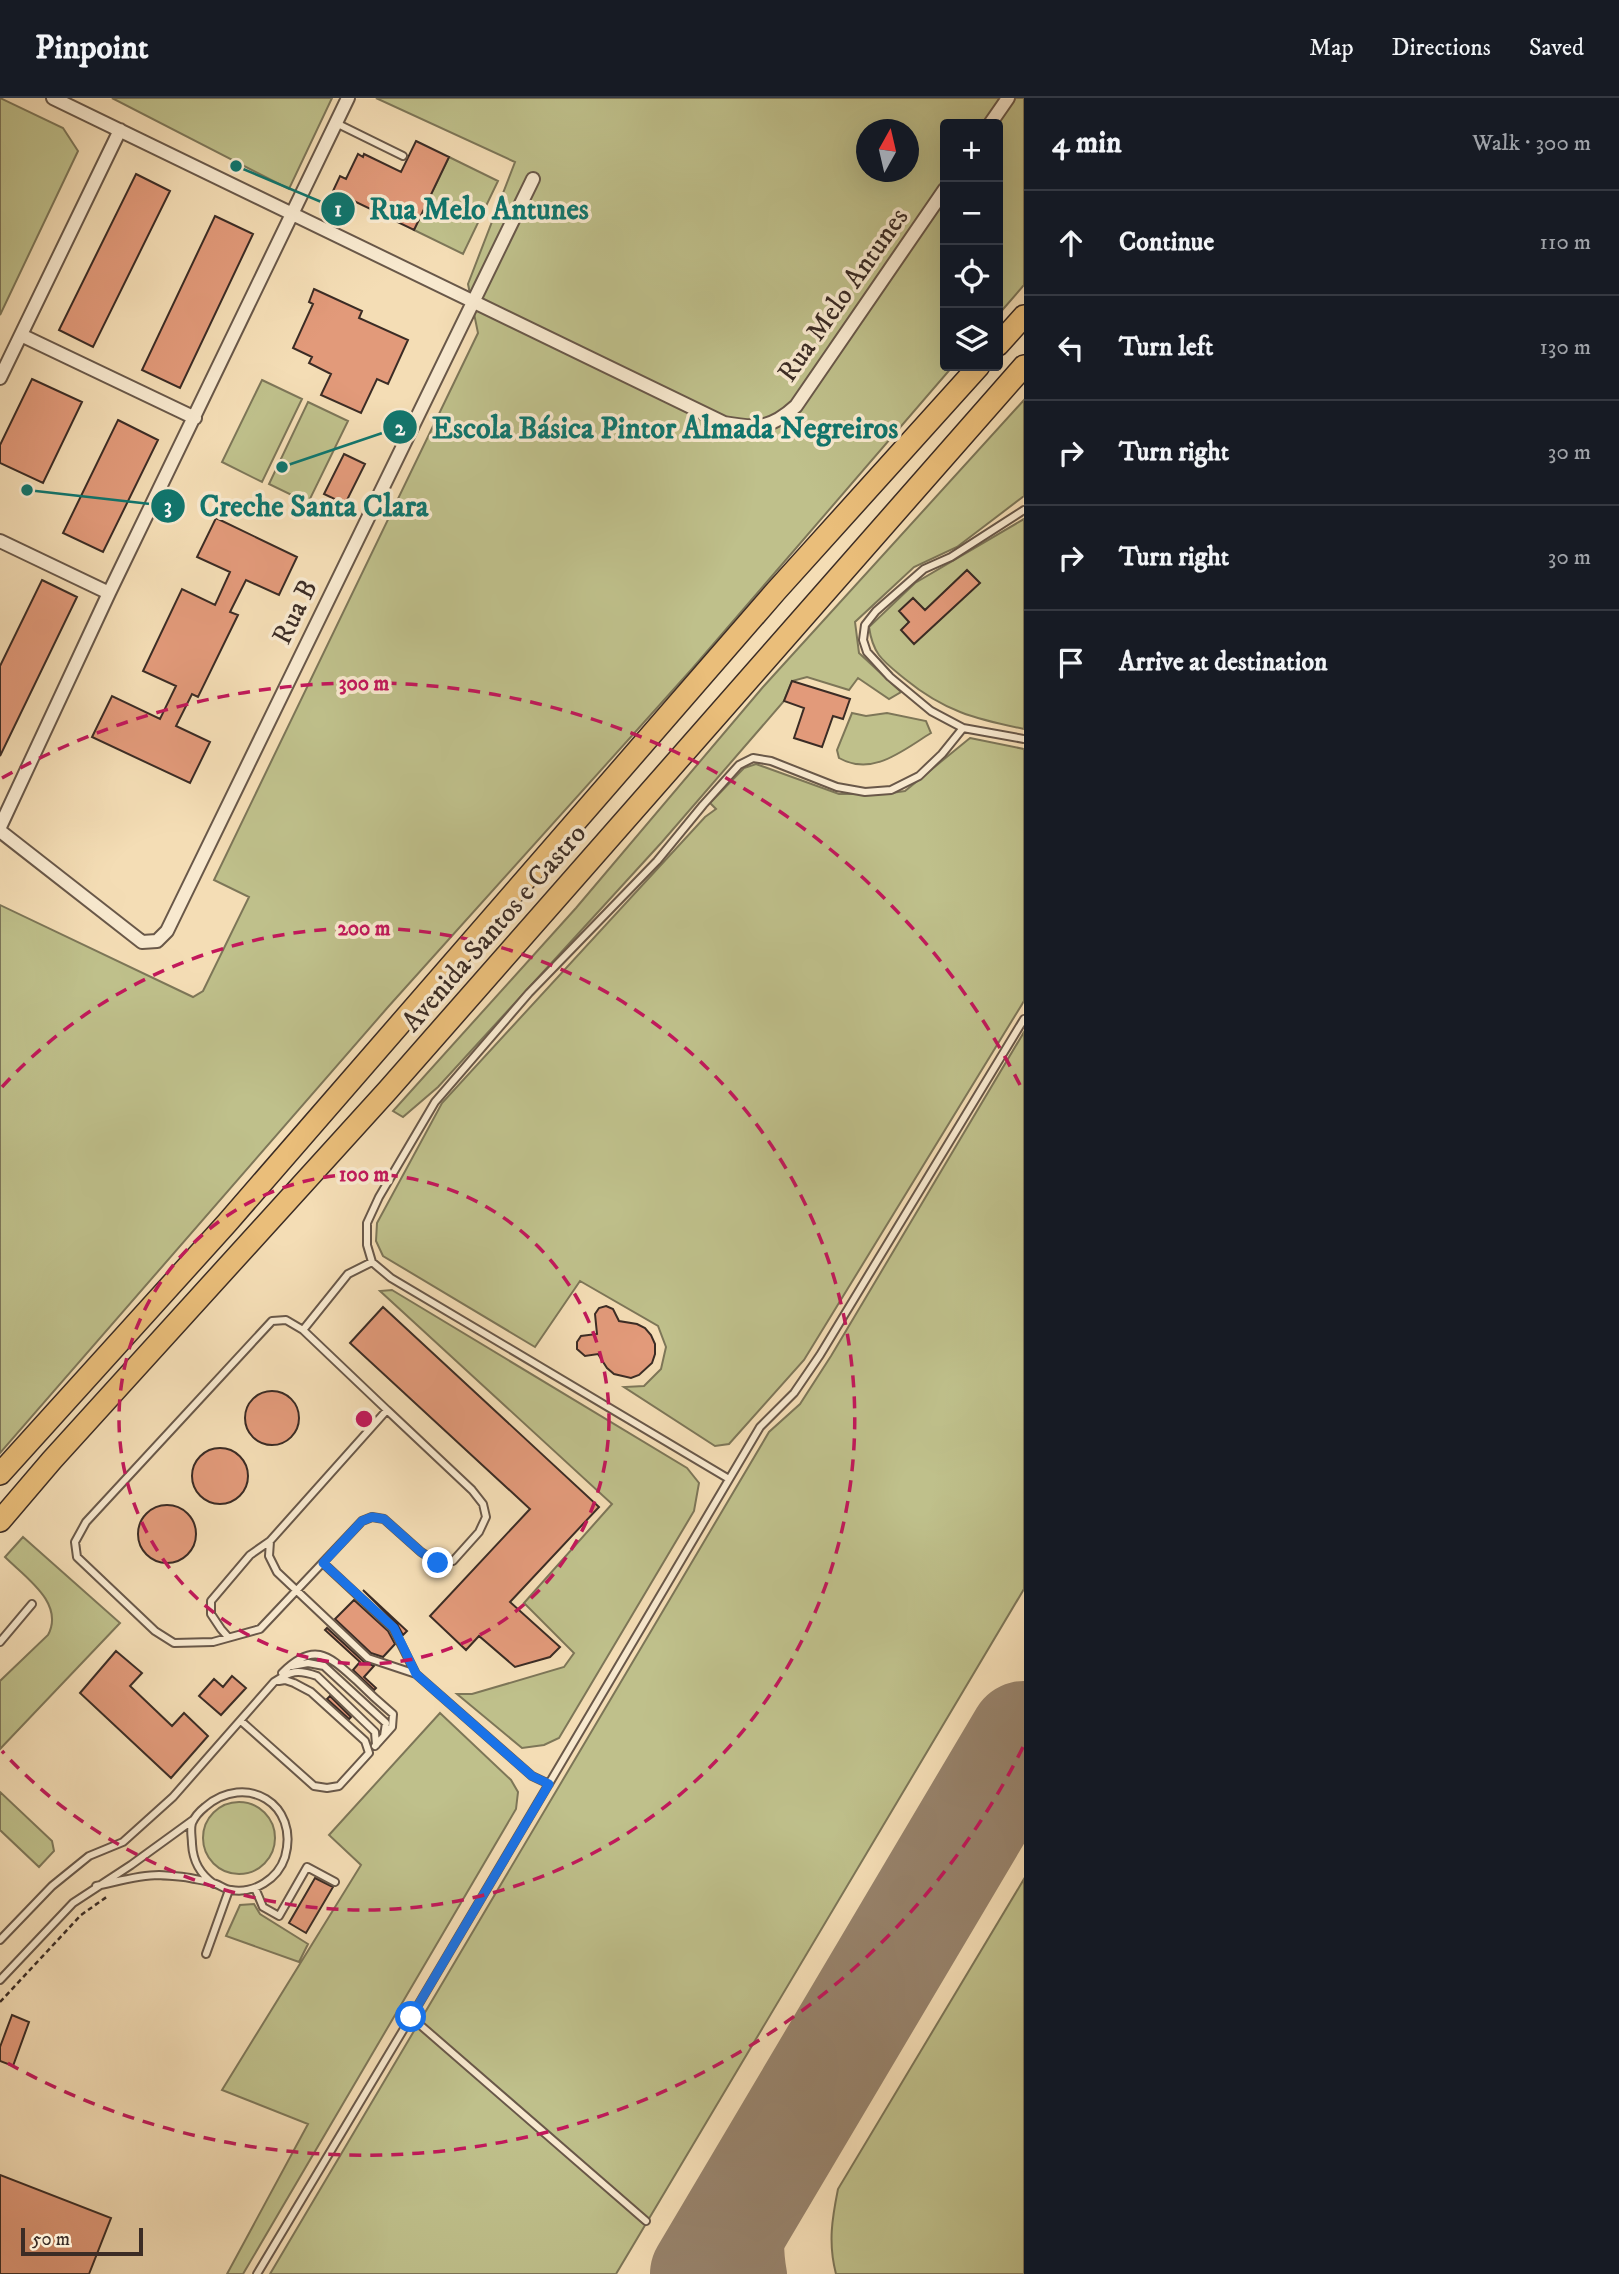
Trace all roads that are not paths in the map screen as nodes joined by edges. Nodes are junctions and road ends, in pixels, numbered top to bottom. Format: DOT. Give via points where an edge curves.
graph roads {
  1 [pos="53,98"];
  2 [pos="348,98"];
  3 [pos="1008,98"];
  4 [pos="993,119"];
  5 [pos="336,123"];
  6 [pos="120,130"];
  7 [pos="403,156"];
  8 [pos="533,179"];
  9 [pos="940,196"];
  10 [pos="292,213"];
  11 [pos="473,301"];
  12 [pos="1024,316"];
  13 [pos="21,335"];
  14 [pos="1003,339"];
  15 [pos="1024,366"];
  16 [pos="974,371"];
  17 [pos="0,378"];
  18 [pos="195,418"];
  19 [pos="1024,510"];
  20 [pos="0,541"];
  21 [pos="109,593"];
  22 [pos="963,728"];
  23 [pos="1024,739"];
  24 [pos="0,829"];
  25 [pos="1024,1018"];
  26 [pos="372,1262"];
  27 [pos="303,1330"];
  28 [pos="387,1410"];
  29 [pos="0,1474"];
  30 [pos="729,1479"];
  31 [pos="0,1521"];
  32 [pos="270,1542"];
  33 [pos="323,1563"];
  34 [pos="296,1592"];
  35 [pos="32,1604"];
  36 [pos="228,1637"];
  37 [pos="0,1642"];
  38 [pos="290,1666"];
  39 [pos="416,1674"];
  40 [pos="274,1682"];
  41 [pos="241,1721"];
  42 [pos="384,1736"];
  43 [pos="376,1745"];
  44 [pos="369,1753"];
  45 [pos="549,1784"];
  46 [pos="193,1820"];
  47 [pos="335,1882"];
  48 [pos="214,1884"];
  49 [pos="96,1886"];
  50 [pos="255,1888"];
  51 [pos="229,1890"];
  52 [pos="0,1940"];
  53 [pos="206,1954"];
  54 [pos="0,1980"];
  55 [pos="411,2017"];
  56 [pos="646,2221"];
  57 [pos="257,2274"];
  1 -- 6 [label="street, Rua Melo Antunes"];
  2 -- 5 [label="street"];
  3 -- 4 [label="street"];
  5 -- 7 [label="lane"];
  5 -- 10 [label="street"];
  6 -- 10 [label="street, Rua Melo Antunes"];
  6 -- 13 [label="street"];
  8 -- 11 [label="street, Rua B"];
  9 -- 11 [label="street, Rua Melo Antunes" via="796,406 766,426 724,423"];
  10 -- 11 [label="street, Rua Melo Antunes"];
  10 -- 18 [label="street"];
  11 -- 24 [label="street, Rua B" via="167,931 157,941 142,942"];
  12 -- 14 [label="main road"];
  13 -- 17 [label="street"];
  13 -- 18 [label="street"];
  15 -- 31 [label="main road, Avenida Santos e Castro" via="388,1090"];
  16 -- 29 [label="main road, Avenida Santos e Castro" via="776,591 227,1223"];
  18 -- 21 [label="street"];
  19 -- 22 [label="lane" via="951,558 924,569 865,625 867,652 890,677 931,711"];
  20 -- 21 [label="street"];
  21 -- 24 [label="street"];
  22 -- 23 [label="lane"];
  22 -- 26 [label="lane" via="919,776 891,790 865,792 837,786 753,758 739,765 435,1102 367,1223"];
  25 -- 30 [label="lane" via="820,1355 794,1393 760,1427"];
  26 -- 27 [label="lane" via="348,1274"];
  26 -- 30 [label="lane" via="391,1278"];
  27 -- 28 [label="lane"];
  27 -- 36 [label="lane" via="286,1320 272,1321 86,1522 75,1542 77,1557 155,1631 174,1643"];
  28 -- 32 [label="lane"];
  28 -- 33 [label="lane" via="483,1504 486,1517 480,1532 453,1561 438,1563 384,1519 372,1517 362,1521"];
  30 -- 45 [label="lane"];
  32 -- 34 [label="lane" via="269,1556 277,1572"];
  32 -- 36 [label="lane" via="250,1555 211,1601 211,1614"];
  33 -- 34 [label="lane"];
  33 -- 39 [label="lane" via="394,1628"];
  34 -- 36 [label="lane" via="260,1629"];
  34 -- 39 [label="lane" via="368,1658"];
  35 -- 37 [label="lane"];
  38 -- 40 [label="lane"];
  38 -- 42 [label="lane" via="324,1666 386,1723"];
  38 -- 42 [label="lane" via="318,1654 332,1658 393,1714 392,1727"];
  39 -- 45 [label="lane" via="532,1776"];
  40 -- 41 [label="lane"];
  40 -- 43 [label="lane" via="290,1672 317,1676 375,1732"];
  40 -- 44 [label="lane" via="285,1680 311,1692 365,1741"];
  41 -- 44 [label="lane" via="314,1786 339,1786"];
  41 -- 52 [label="lane" via="150,1818 123,1842 89,1856 52,1886"];
  42 -- 43 [label="lane"];
  43 -- 44 [label="lane"];
  45 -- 55 [label="lane"];
  46 -- 48 [label="lane" via="192,1852 203,1876"];
  46 -- 49 [label="lane"];
  46 -- 50 [label="lane" via="216,1797 236,1791 266,1798 274,1806 282,1815 288,1845 272,1878"];
  47 -- 50 [label="lane" via="307,1867 279,1916 263,1907"];
  48 -- 49 [label="lane" via="156,1875"];
  48 -- 51 [label="lane"];
  49 -- 54 [label="lane" via="73,1903"];
  50 -- 51 [label="lane"];
  51 -- 53 [label="lane"];
  55 -- 56 [label="lane"];
  55 -- 57 [label="lane"];
}
